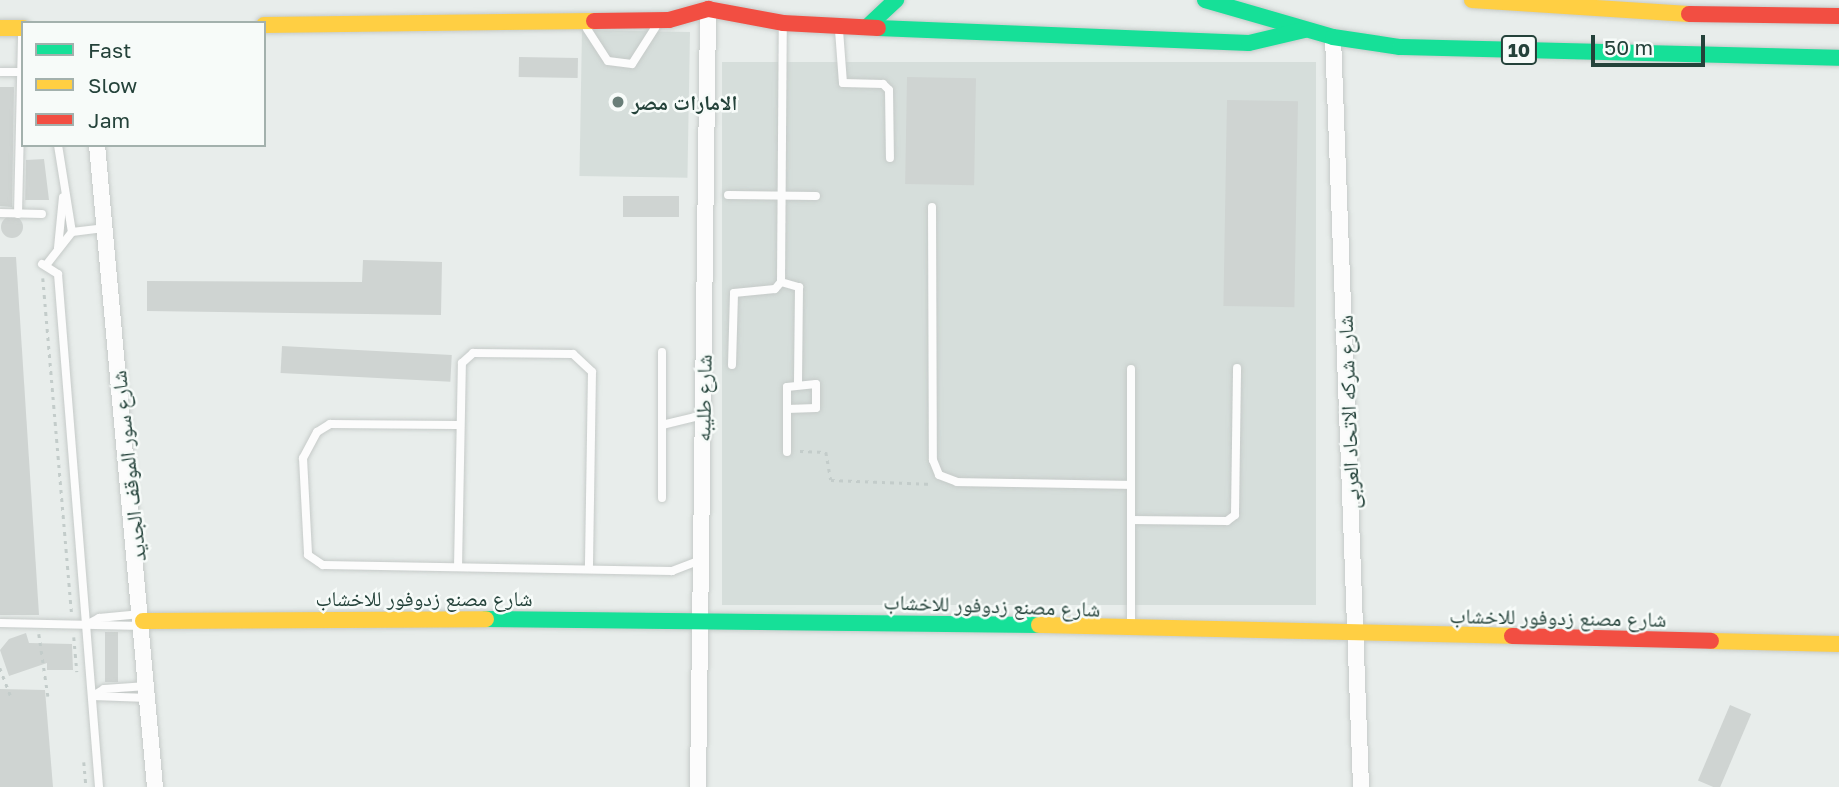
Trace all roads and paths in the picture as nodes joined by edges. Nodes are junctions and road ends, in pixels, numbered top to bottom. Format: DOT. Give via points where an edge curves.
graph roads {
  1 [pos="896,0"];
  2 [pos="1205,0"];
  3 [pos="1472,0"];
  4 [pos="1739,0"];
  5 [pos="1833,0"];
  6 [pos="1839,5"];
  7 [pos="708,9"];
  8 [pos="1711,15"];
  9 [pos="1839,16"];
  10 [pos="573,20"];
  11 [pos="669,20"];
  12 [pos="783,23"];
  13 [pos="266,25"];
  14 [pos="839,27"];
  15 [pos="867,27"];
  16 [pos="0,28"];
  17 [pos="21,28"];
  18 [pos="1304,30"];
  19 [pos="1333,37"];
  20 [pos="1839,58"];
  21 [pos="0,72"];
  22 [pos="21,72"];
  23 [pos="58,147"];
  24 [pos="97,147"];
  25 [pos="890,158"];
  26 [pos="727,195"];
  27 [pos="781,196"];
  28 [pos="816,196"];
  29 [pos="63,197"];
  30 [pos="932,207"];
  31 [pos="0,213"];
  32 [pos="18,214"];
  33 [pos="42,214"];
  34 [pos="105,228"];
  35 [pos="72,232"];
  36 [pos="58,248"];
  37 [pos="45,264"];
  38 [pos="780,282"];
  39 [pos="662,352"];
  40 [pos="732,365"];
  41 [pos="1237,368"];
  42 [pos="1131,369"];
  43 [pos="798,382"];
  44 [pos="787,409"];
  45 [pos="703,415"];
  46 [pos="457,425"];
  47 [pos="662,425"];
  48 [pos="787,452"];
  49 [pos="946,481"];
  50 [pos="1131,485"];
  51 [pos="662,498"];
  52 [pos="1131,520"];
  53 [pos="702,561"];
  54 [pos="458,567"];
  55 [pos="589,569"];
  56 [pos="701,617"];
  57 [pos="143,620"];
  58 [pos="0,623"];
  59 [pos="38,624"];
  60 [pos="73,625"];
  61 [pos="86,625"];
  62 [pos="1131,631"];
  63 [pos="1358,633"];
  64 [pos="1839,645"];
  65 [pos="0,668"];
  66 [pos="78,684"];
  67 [pos="148,692"];
  68 [pos="11,696"];
  69 [pos="48,696"];
  70 [pos="93,696"];
  71 [pos="83,754"];
  72 [pos="86,787"];
  73 [pos="99,787"];
  74 [pos="155,787"];
  75 [pos="698,787"];
  76 [pos="1361,787"];
  1 -- 15 [label="main road"];
  2 -- 18 [label="main road, 10"];
  3 -- 8 [label="main road, 10"];
  4 -- 8 [label="main road"];
  5 -- 6 [label="main road"];
  7 -- 11 [label="main road"];
  7 -- 12 [label="main road"];
  7 -- 45 [label="street, شارع طليبه"];
  8 -- 9 [label="main road, 10"];
  10 -- 11 [label="main road"];
  10 -- 11 [label="lane" via="592,34 608,61 632,64 651,31"];
  10 -- 13 [label="main road"];
  12 -- 14 [label="main road"];
  12 -- 27 [label="lane"];
  14 -- 15 [label="main road"];
  14 -- 25 [label="lane" via="843,83 883,84 889,90"];
  15 -- 18 [label="main road" via="1249,43"];
  16 -- 17 [label="main road"];
  18 -- 19 [label="main road, 10"];
  19 -- 20 [label="main road, 10" via="1422,48"];
  19 -- 63 [label="street, شارع شركه الاتحاد العربى"];
  21 -- 22 [label="lane"];
  22 -- 32 [label="lane"];
  23 -- 29 [label="lane"];
  24 -- 34 [label="street, شارع سور الموقف الجديد"];
  26 -- 27 [label="lane"];
  27 -- 28 [label="lane"];
  27 -- 38 [label="lane"];
  29 -- 35 [label="lane"];
  29 -- 36 [label="lane"];
  30 -- 49 [label="lane" via="933,460"];
  31 -- 32 [label="lane"];
  32 -- 33 [label="lane"];
  34 -- 35 [label="lane"];
  34 -- 57 [label="street, شارع سور الموقف الجديد"];
  35 -- 36 [label="lane"];
  36 -- 37 [label="lane"];
  37 -- 60 [label="path"];
  37 -- 61 [label="lane" via="58,274"];
  38 -- 40 [label="lane" via="775,289 734,292"];
  38 -- 43 [label="lane" via="799,287"];
  39 -- 47 [label="lane"];
  41 -- 52 [label="lane" via="1234,515 1227,521"];
  42 -- 50 [label="lane"];
  43 -- 44 [label="lane" via="787,387"];
  43 -- 44 [label="lane" via="816,384 817,405"];
  44 -- 48 [label="lane"];
  45 -- 47 [label="lane"];
  45 -- 53 [label="street, شارع طليبه"];
  46 -- 54 [label="lane"];
  46 -- 54 [label="lane" via="330,425 307,443 303,458 305,546 314,561"];
  46 -- 55 [label="lane" via="460,370 473,353 573,354 589,364"];
  47 -- 51 [label="lane"];
  48 -- 49 [label="path" via="824,451 831,480 913,485"];
  49 -- 50 [label="lane"];
  50 -- 52 [label="lane"];
  52 -- 62 [label="lane"];
  53 -- 55 [label="lane" via="672,571"];
  53 -- 56 [label="street, شارع طليبه"];
  54 -- 55 [label="lane"];
  56 -- 57 [label="main road, شارع مصنع زدوفور للاخشاب"];
  56 -- 62 [label="main road, شارع مصنع زدوفور للاخشاب"];
  56 -- 75 [label="street, شارع طليبه"];
  57 -- 61 [label="lane" via="99,618"];
  57 -- 67 [label="street, شارع سور الموقف الجديد"];
  58 -- 59 [label="lane"];
  59 -- 60 [label="lane"];
  59 -- 69 [label="path"];
  60 -- 61 [label="lane"];
  60 -- 66 [label="path"];
  61 -- 70 [label="lane"];
  62 -- 63 [label="main road, شارع مصنع زدوفور للاخشاب"];
  63 -- 64 [label="main road, شارع مصنع زدوفور للاخشاب"];
  63 -- 76 [label="street, شارع شركه الاتحاد العربى"];
  65 -- 68 [label="path"];
  67 -- 70 [label="lane" via="110,688"];
  67 -- 74 [label="street, شارع سور الموقف الجديد"];
  70 -- 73 [label="lane"];
  71 -- 72 [label="path"];
}
